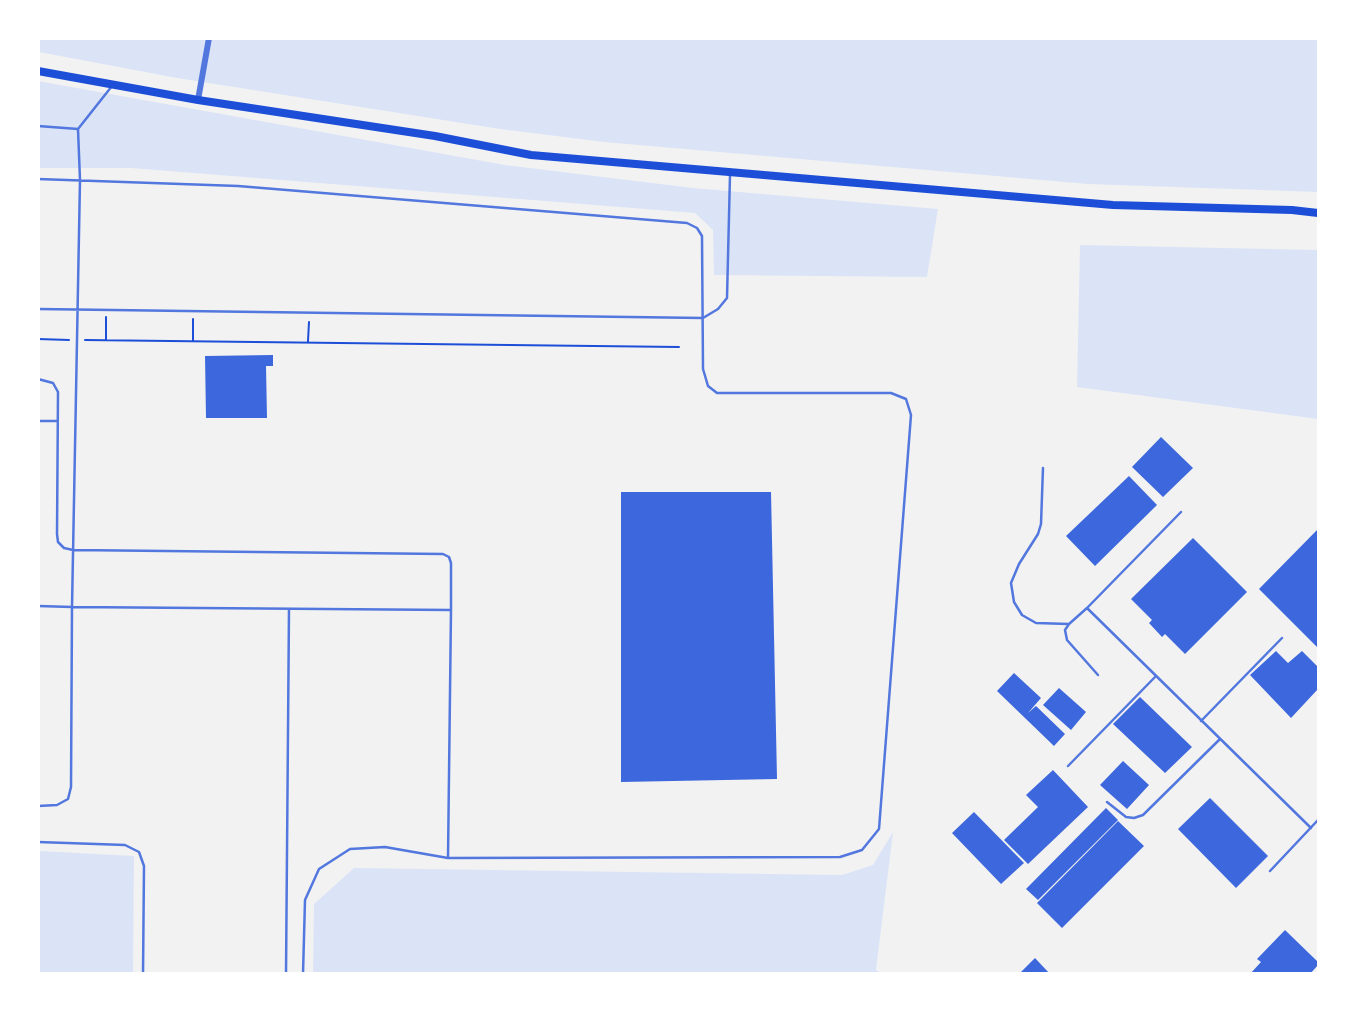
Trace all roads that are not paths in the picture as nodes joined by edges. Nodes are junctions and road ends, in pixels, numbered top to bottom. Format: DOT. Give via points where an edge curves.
graph roads {
  1 [pos="209,38"];
  2 [pos="38,71"];
  3 [pos="113,85"];
  4 [pos="198,100"];
  5 [pos="38,126"];
  6 [pos="78,129"];
  7 [pos="730,174"];
  8 [pos="38,180"];
  9 [pos="80,180"];
  10 [pos="1318,213"];
  11 [pos="38,309"];
  12 [pos="76,309"];
  13 [pos="703,318"];
  14 [pos="38,379"];
  15 [pos="38,421"];
  16 [pos="57,421"];
  17 [pos="1043,468"];
  18 [pos="1181,512"];
  19 [pos="73,550"];
  20 [pos="38,606"];
  21 [pos="72,607"];
  22 [pos="1087,608"];
  23 [pos="289,609"];
  24 [pos="452,610"];
  25 [pos="1069,624"];
  26 [pos="1282,638"];
  27 [pos="1098,675"];
  28 [pos="1156,676"];
  29 [pos="1201,721"];
  30 [pos="1219,740"];
  31 [pos="1068,765"];
  32 [pos="1107,802"];
  33 [pos="38,806"];
  34 [pos="1318,820"];
  35 [pos="1311,828"];
  36 [pos="38,842"];
  37 [pos="448,858"];
  38 [pos="1270,871"];
  39 [pos="143,974"];
  40 [pos="286,974"];
  41 [pos="303,974"];
  1 -- 4 [label="street"];
  2 -- 3 [label="main road"];
  3 -- 4 [label="main road"];
  3 -- 6 [label="lane"];
  4 -- 7 [label="main road" via="531,155"];
  5 -- 6 [label="lane"];
  6 -- 9 [label="lane"];
  7 -- 10 [label="main road" via="1113,205"];
  7 -- 13 [label="lane" via="727,298"];
  8 -- 9 [label="lane"];
  9 -- 12 [label="lane"];
  9 -- 13 [label="lane" via="343,194 687,223 702,236"];
  11 -- 12 [label="lane"];
  12 -- 13 [label="lane"];
  12 -- 19 [label="lane"];
  13 -- 37 [label="lane" via="703,369 708,386 717,393 891,393 906,400 911,415 879,829 862,850 840,857"];
  14 -- 16 [label="lane" via="53,383 58,392"];
  15 -- 16 [label="lane"];
  16 -- 19 [label="lane" via="57,534 64,548"];
  17 -- 25 [label="lane" via="1041,524 1011,583 1014,602 1022,615 1036,623"];
  18 -- 22 [label="lane"];
  19 -- 21 [label="lane"];
  19 -- 24 [label="lane" via="443,554 451,563"];
  20 -- 21 [label="lane"];
  21 -- 23 [label="lane"];
  21 -- 33 [label="lane" via="71,788 68,799 57,805"];
  22 -- 25 [label="lane"];
  22 -- 28 [label="lane"];
  23 -- 24 [label="lane"];
  23 -- 40 [label="lane"];
  24 -- 37 [label="lane"];
  25 -- 27 [label="lane" via="1067,640"];
  26 -- 29 [label="lane"];
  28 -- 29 [label="lane"];
  28 -- 31 [label="lane"];
  29 -- 30 [label="lane"];
  30 -- 32 [label="lane" via="1143,815 1126,817"];
  30 -- 35 [label="lane"];
  34 -- 35 [label="lane"];
  35 -- 38 [label="lane"];
  36 -- 39 [label="lane" via="125,845 139,852 144,866"];
  37 -- 41 [label="lane" via="385,847 350,849 319,869 306,900"];
}
